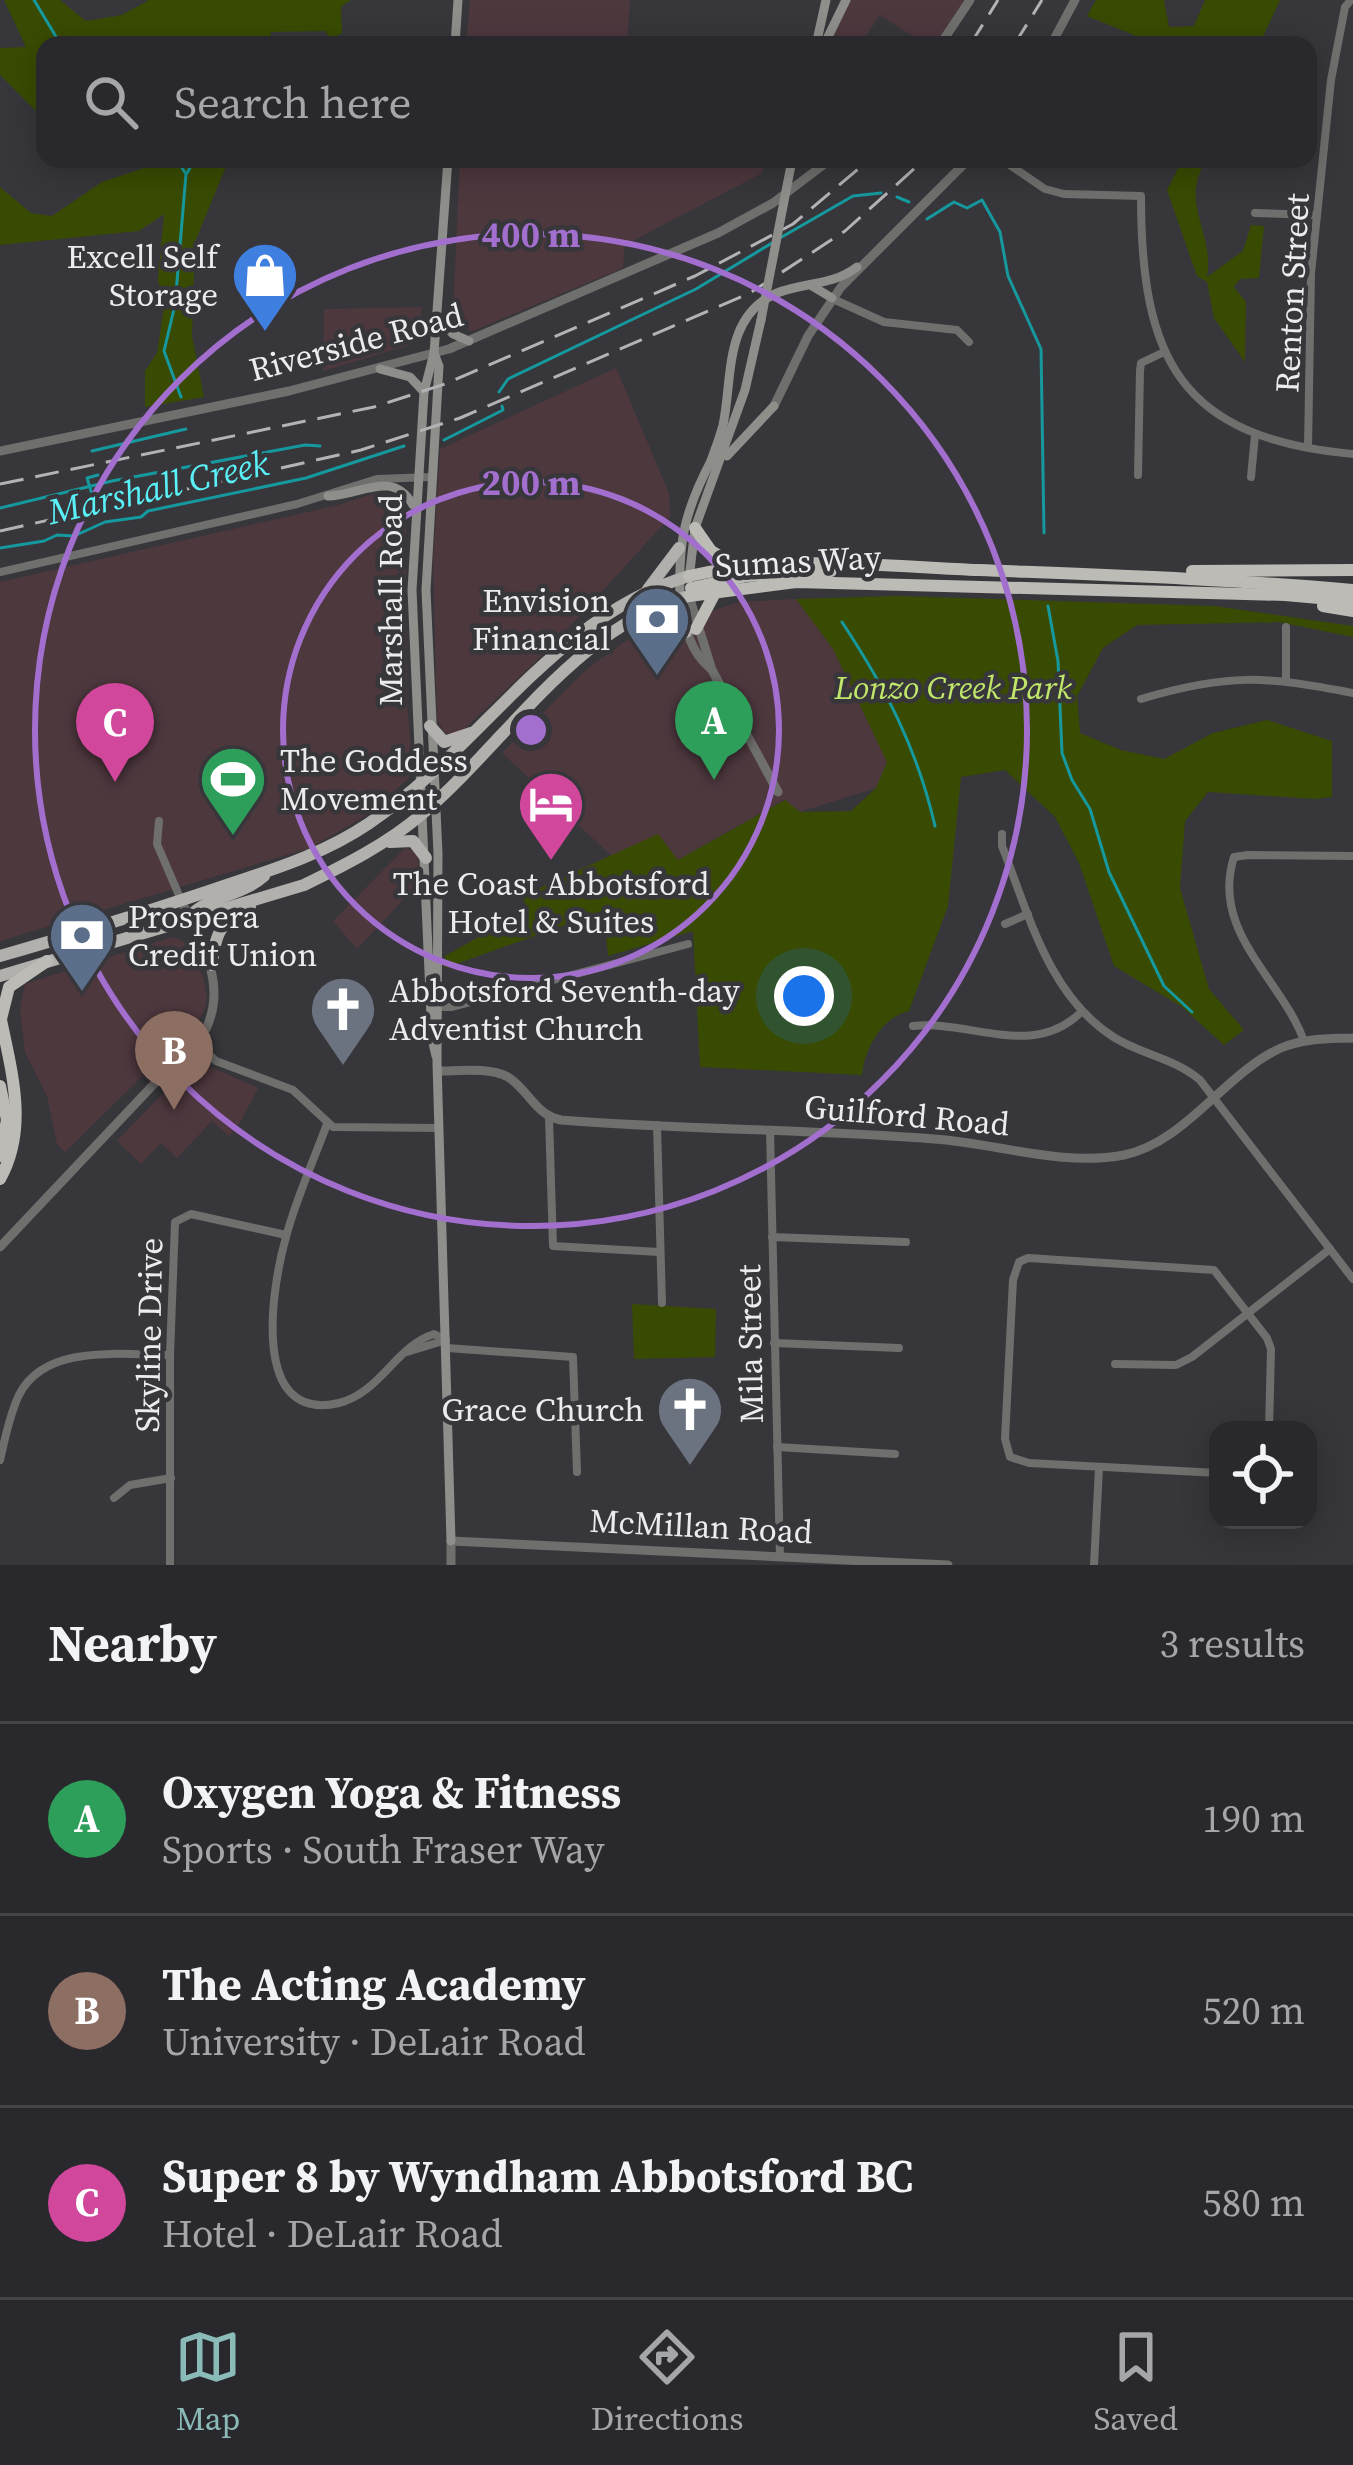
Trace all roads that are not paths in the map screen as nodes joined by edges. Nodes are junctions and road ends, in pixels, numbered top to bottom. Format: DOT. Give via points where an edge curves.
graph roads {
  1 [pos="458,0"];
  2 [pos="826,0"];
  3 [pos="846,0"];
  4 [pos="970,0"];
  5 [pos="1075,0"];
  6 [pos="1350,0"];
  7 [pos="456,36"];
  8 [pos="821,36"];
  9 [pos="825,36"];
  10 [pos="946,36"];
  11 [pos="1056,36"];
  12 [pos="447,168"];
  13 [pos="790,168"];
  14 [pos="820,168"];
  15 [pos="960,168"];
  16 [pos="1014,168"];
  17 [pos="1255,213"];
  18 [pos="1317,215"];
  19 [pos="857,267"];
  20 [pos="812,286"];
  21 [pos="832,298"];
  22 [pos="437,317"];
  23 [pos="469,341"];
  24 [pos="969,342"];
  25 [pos="434,353"];
  26 [pos="1162,353"];
  27 [pos="380,369"];
  28 [pos="424,392"];
  29 [pos="775,406"];
  30 [pos="1256,435"];
  31 [pos="1308,447"];
  32 [pos="0,451"];
  33 [pos="1353,454"];
  34 [pos="716,464"];
  35 [pos="1138,475"];
  36 [pos="418,477"];
  37 [pos="431,477"];
  38 [pos="1251,477"];
  39 [pos="328,496"];
  40 [pos="415,510"];
  41 [pos="695,528"];
  42 [pos="679,548"];
  43 [pos="735,566"];
  44 [pos="904,566"];
  45 [pos="1353,570"];
  46 [pos="998,571"];
  47 [pos="0,572"];
  48 [pos="685,588"];
  49 [pos="717,589"];
  50 [pos="647,590"];
  51 [pos="1149,590"];
  52 [pos="1353,590"];
  53 [pos="1353,601"];
  54 [pos="1353,611"];
  55 [pos="641,615"];
  56 [pos="1286,627"];
  57 [pos="691,630"];
  58 [pos="1286,680"];
  59 [pos="1353,694"];
  60 [pos="1141,699"];
  61 [pos="430,726"];
  62 [pos="478,731"];
  63 [pos="434,773"];
  64 [pos="422,783"];
  65 [pos="778,792"];
  66 [pos="436,801"];
  67 [pos="424,812"];
  68 [pos="159,821"];
  69 [pos="1002,834"];
  70 [pos="377,846"];
  71 [pos="1353,856"];
  72 [pos="425,858"];
  73 [pos="270,872"];
  74 [pos="270,896"];
  75 [pos="181,900"];
  76 [pos="1028,914"];
  77 [pos="189,918"];
  78 [pos="1004,924"];
  79 [pos="688,944"];
  80 [pos="0,956"];
  81 [pos="47,961"];
  82 [pos="212,965"];
  83 [pos="0,976"];
  84 [pos="436,1007"];
  85 [pos="1080,1013"];
  86 [pos="1,1018"];
  87 [pos="914,1026"];
  88 [pos="1353,1038"];
  89 [pos="1304,1041"];
  90 [pos="195,1042"];
  91 [pos="438,1067"];
  92 [pos="0,1086"];
  93 [pos="1214,1097"];
  94 [pos="549,1118"];
  95 [pos="327,1124"];
  96 [pos="657,1125"];
  97 [pos="439,1128"];
  98 [pos="770,1130"];
  99 [pos="0,1156"];
  100 [pos="0,1179"];
  101 [pos="286,1234"];
  102 [pos="772,1237"];
  103 [pos="906,1242"];
  104 [pos="0,1246"];
  105 [pos="1330,1249"];
  106 [pos="659,1252"];
  107 [pos="1353,1279"];
  108 [pos="662,1303"];
  109 [pos="1249,1312"];
  110 [pos="775,1342"];
  111 [pos="447,1344"];
  112 [pos="899,1348"];
  113 [pos="170,1355"];
  114 [pos="1115,1364"];
  115 [pos="1270,1421"];
  116 [pos="777,1447"];
  117 [pos="896,1454"];
  118 [pos="0,1460"];
  119 [pos="1099,1468"];
  120 [pos="577,1472"];
  121 [pos="1209,1473"];
  122 [pos="171,1478"];
  123 [pos="114,1498"];
  124 [pos="451,1541"];
  125 [pos="780,1557"];
  126 [pos="911,1564"];
  127 [pos="170,1565"];
  128 [pos="451,1565"];
  129 [pos="948,1565"];
  130 [pos="1094,1565"];
  1 -- 7 [label="main road"];
  2 -- 8 [label="main road"];
  3 -- 9 [label="main road"];
  4 -- 10 [label="street"];
  5 -- 11 [label="street"];
  6 -- 18 [label="street, Renton Street" via="1331,80"];
  12 -- 22 [label="main road, Marshall Road"];
  13 -- 34 [label="main road, bridge" via="745,390"];
  14 -- 23 [label="street, Riverside Road" via="718,233"];
  15 -- 19 [label="street"];
  16 -- 26 [label="street" via="1064,194 1141,196 1142,271"];
  17 -- 18 [label="street"];
  18 -- 31 [label="street, Renton Street"];
  19 -- 20 [label="main road"];
  19 -- 21 [label="street"];
  20 -- 21 [label="main road"];
  20 -- 34 [label="main road" via="774,294 741,325"];
  21 -- 24 [label="street" via="884,322 957,330"];
  21 -- 29 [label="street"];
  22 -- 23 [label="main road"];
  22 -- 25 [label="main road, Marshall Road"];
  23 -- 25 [label="street, Riverside Road"];
  25 -- 27 [label="street, Riverside Road"];
  25 -- 28 [label="main road, Marshall Road"];
  25 -- 37 [label="main road, Marshall Road"];
  26 -- 30 [label="street" via="1215,415"];
  26 -- 35 [label="street" via="1141,364"];
  27 -- 28 [label="main road" via="410,377"];
  27 -- 32 [label="street, Riverside Road"];
  28 -- 36 [label="main road, Marshall Road"];
  29 -- 34 [label="main road"];
  30 -- 31 [label="street"];
  30 -- 38 [label="street"];
  31 -- 33 [label="street"];
  34 -- 41 [label="main road"];
  34 -- 42 [label="main road" via="689,506"];
  36 -- 37 [label="street"];
  36 -- 39 [label="street" via="377,478"];
  36 -- 40 [label="main road, Marshall Road"];
  37 -- 61 [label="main road, Marshall Road"];
  39 -- 40 [label="main road" via="387,484 402,489"];
  39 -- 47 [label="street"];
  40 -- 64 [label="main road, Marshall Road"];
  41 -- 43 [label="highway"];
  41 -- 48 [label="main road"];
  42 -- 48 [label="main road"];
  42 -- 50 [label="highway"];
  43 -- 44 [label="highway, Sumas Way"];
  43 -- 48 [label="highway, Sumas Way"];
  44 -- 46 [label="highway, Sumas Way"];
  44 -- 48 [label="highway" via="747,575"];
  45 -- 46 [label="highway"];
  46 -- 52 [label="highway, Sumas Way"];
  48 -- 49 [label="highway, Sumas Way"];
  48 -- 50 [label="highway, Sumas Way"];
  48 -- 55 [label="highway, Sumas Way"];
  48 -- 57 [label="street"];
  49 -- 51 [label="highway, Sumas Way" via="873,582"];
  49 -- 57 [label="highway"];
  50 -- 62 [label="highway, Sumas Way" via="574,634"];
  51 -- 53 [label="highway, Sumas Way"];
  51 -- 54 [label="highway"];
  55 -- 57 [label="highway"];
  55 -- 66 [label="highway, Sumas Way" via="575,661"];
  56 -- 58 [label="street"];
  57 -- 65 [label="street"];
  58 -- 59 [label="street"];
  58 -- 60 [label="street" via="1196,682"];
  61 -- 62 [label="highway" via="444,742"];
  61 -- 63 [label="main road, Marshall Road"];
  62 -- 63 [label="highway, Sumas Way"];
  63 -- 64 [label="highway, Sumas Way"];
  63 -- 66 [label="main road, Marshall Road"];
  64 -- 67 [label="main road, Marshall Road"];
  64 -- 73 [label="highway, Sumas Way" via="338,843"];
  66 -- 67 [label="highway, Sumas Way"];
  66 -- 84 [label="main road, Marshall Road"];
  67 -- 70 [label="highway, Sumas Way"];
  67 -- 72 [label="main road, Marshall Road"];
  68 -- 75 [label="street" via="157,844"];
  69 -- 76 [label="street"];
  70 -- 72 [label="highway" via="413,841"];
  70 -- 74 [label="highway, Sumas Way"];
  71 -- 89 [label="street" via="1234,857 1230,869 1229,897 1244,945"];
  72 -- 84 [label="main road, Marshall Road"];
  73 -- 75 [label="highway, Sumas Way"];
  73 -- 77 [label="highway"];
  74 -- 77 [label="highway, Sumas Way"];
  74 -- 82 [label="highway" via="221,924"];
  75 -- 77 [label="street"];
  75 -- 80 [label="highway, Sumas Way"];
  76 -- 78 [label="street"];
  76 -- 85 [label="street"];
  77 -- 81 [label="highway, Sumas Way"];
  77 -- 82 [label="street"];
  79 -- 84 [label="street"];
  81 -- 83 [label="highway, Sumas Way"];
  81 -- 86 [label="highway" via="9,987"];
  82 -- 90 [label="street" via="213,1014"];
  84 -- 91 [label="main road, Marshall Road"];
  85 -- 87 [label="street" via="1034,1037"];
  85 -- 93 [label="street" via="1121,1042 1180,1065"];
  86 -- 100 [label="highway" via="17,1108"];
  88 -- 89 [label="street, Guilford Road"];
  89 -- 93 [label="street, Guilford Road" via="1264,1058"];
  90 -- 95 [label="street" via="216,1061 302,1095"];
  90 -- 104 [label="street"];
  91 -- 94 [label="street" via="506,1076"];
  91 -- 97 [label="main road, Marshall Road"];
  92 -- 99 [label="highway" via="7,1120"];
  93 -- 98 [label="street, Guilford Road" via="1151,1145 1105,1157"];
  93 -- 105 [label="street"];
  94 -- 96 [label="street, Guilford Road"];
  94 -- 106 [label="street" via="553,1246"];
  95 -- 97 [label="street"];
  95 -- 101 [label="street"];
  96 -- 98 [label="street, Guilford Road"];
  96 -- 106 [label="street"];
  97 -- 111 [label="main road, Marshall Road"];
  98 -- 102 [label="street, Mila Street"];
  101 -- 111 [label="street" via="274,1351 292,1395 317,1404 346,1400 405,1352"];
  101 -- 113 [label="street, Skyline Drive" via="191,1214 176,1222"];
  102 -- 103 [label="street"];
  102 -- 110 [label="street, Mila Street"];
  105 -- 107 [label="street"];
  105 -- 109 [label="street"];
  106 -- 108 [label="street"];
  109 -- 114 [label="street" via="1176,1365"];
  109 -- 115 [label="street" via="1270,1349"];
  109 -- 119 [label="street" via="1205,1267 1019,1262 1006,1449 1018,1462"];
  110 -- 112 [label="street"];
  110 -- 116 [label="street, Mila Street"];
  111 -- 120 [label="street" via="573,1357"];
  111 -- 124 [label="main road, Marshall Road"];
  113 -- 118 [label="street" via="78,1357 37,1374 22,1390"];
  113 -- 122 [label="street, Skyline Drive"];
  116 -- 117 [label="street"];
  116 -- 125 [label="street, Mila Street"];
  119 -- 121 [label="street"];
  119 -- 130 [label="street"];
  122 -- 123 [label="street" via="130,1485"];
  122 -- 127 [label="street, Skyline Drive"];
  124 -- 125 [label="street, McMillan Road"];
  124 -- 128 [label="street, Marshall Road"];
  125 -- 126 [label="street, McMillan Road"];
  126 -- 129 [label="street, McMillan Road"];
}
